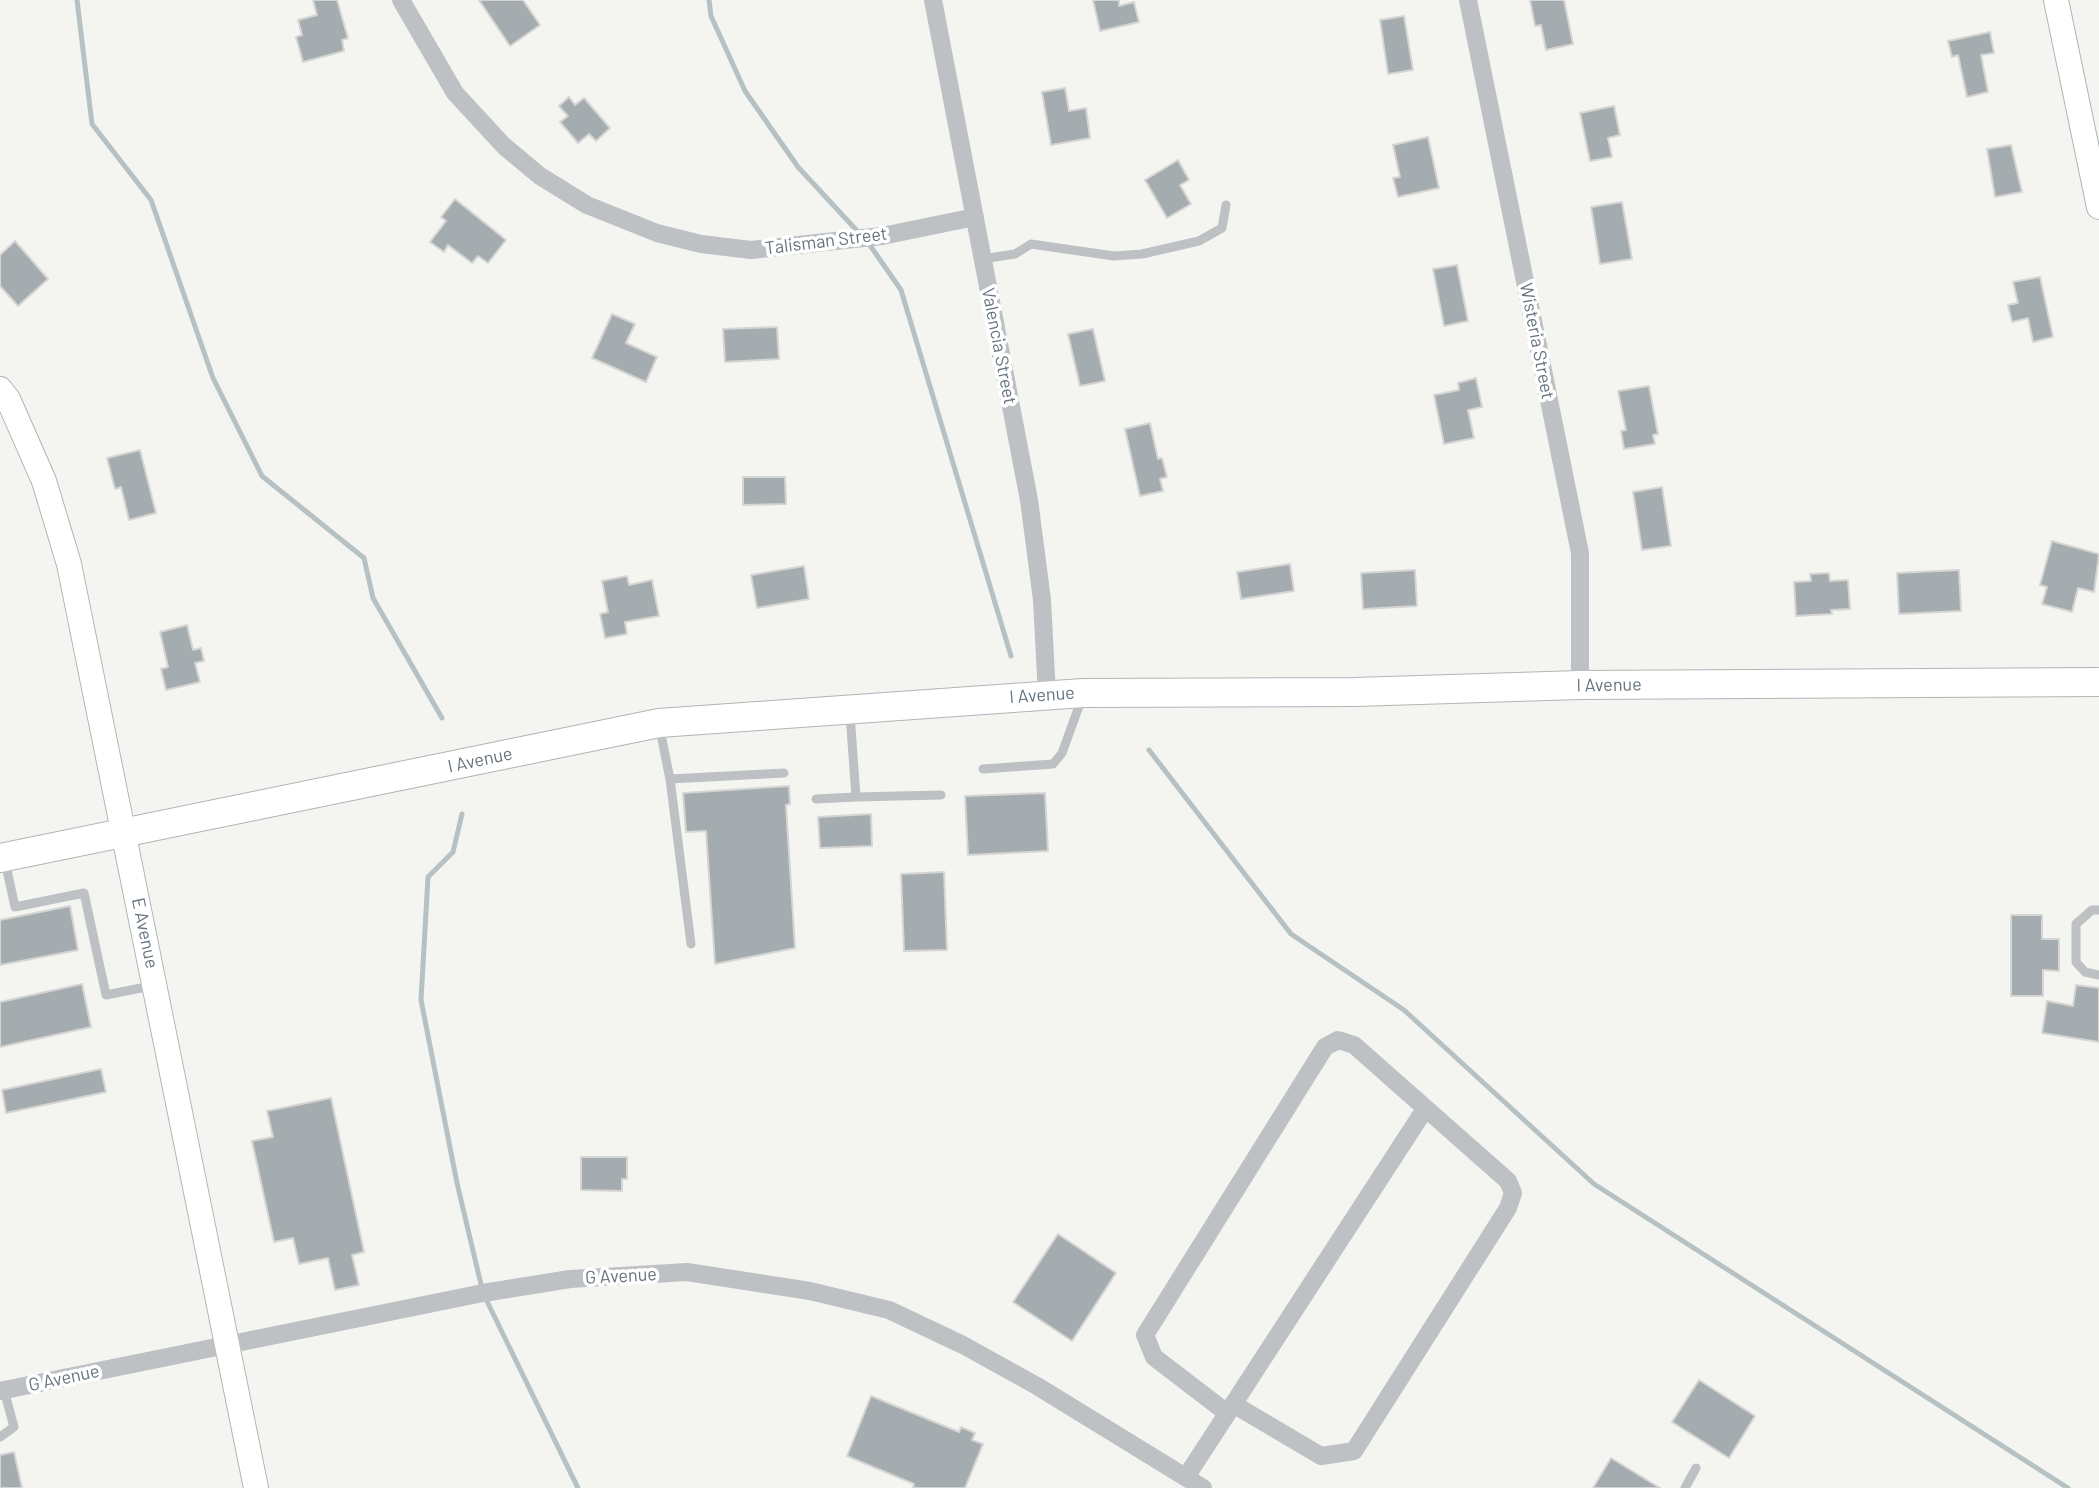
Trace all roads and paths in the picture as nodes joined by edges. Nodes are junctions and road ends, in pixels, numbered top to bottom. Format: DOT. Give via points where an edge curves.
graph roads {
  1 [pos="401,0"];
  2 [pos="933,0"];
  3 [pos="1468,0"];
  4 [pos="2056,0"];
  5 [pos="1226,205"];
  6 [pos="2099,207"];
  7 [pos="975,217"];
  8 [pos="982,259"];
  9 [pos="0,389"];
  10 [pos="2099,682"];
  11 [pos="1580,685"];
  12 [pos="1083,693"];
  13 [pos="1047,695"];
  14 [pos="850,708"];
  15 [pos="659,723"];
  16 [pos="983,769"];
  17 [pos="784,773"];
  18 [pos="670,779"];
  19 [pos="941,795"];
  20 [pos="856,797"];
  21 [pos="816,799"];
  22 [pos="125,833"];
  23 [pos="2,857"];
  24 [pos="2099,910"];
  25 [pos="691,944"];
  26 [pos="2099,975"];
  27 [pos="156,985"];
  28 [pos="1425,1109"];
  29 [pos="227,1343"];
  30 [pos="2,1391"];
  31 [pos="1230,1409"];
  32 [pos="0,1437"];
  33 [pos="1696,1468"];
  34 [pos="1185,1477"];
  35 [pos="256,1488"];
  36 [pos="1203,1488"];
  37 [pos="1685,1488"];
  1 -- 7 [label="street, Talisman Street" via="455,93 504,146 540,176 587,205 640,226 701,244 751,250 882,236"];
  2 -- 7 [label="street, Valencia Street"];
  3 -- 11 [label="street, Wisteria Street" via="1580,553"];
  4 -- 6 [label="street"];
  5 -- 8 [label="lane" via="1222,228 1199,241 1142,254 1114,256 1031,244 1016,254"];
  7 -- 8 [label="street, Valencia Street"];
  8 -- 13 [label="street, Valencia Street" via="1029,500 1042,600"];
  9 -- 22 [label="street, E Avenue" via="44,481 69,564"];
  10 -- 11 [label="main road, I Avenue"];
  11 -- 12 [label="main road, I Avenue"];
  12 -- 13 [label="main road, I Avenue"];
  12 -- 16 [label="lane" via="1062,753 1053,764"];
  13 -- 14 [label="main road, I Avenue"];
  14 -- 15 [label="main road, I Avenue"];
  14 -- 20 [label="lane"];
  15 -- 18 [label="lane"];
  15 -- 22 [label="main road, I Avenue"];
  17 -- 18 [label="lane"];
  18 -- 25 [label="lane"];
  19 -- 20 [label="lane"];
  20 -- 21 [label="lane"];
  22 -- 23 [label="main road, I Avenue"];
  22 -- 27 [label="street, E Avenue"];
  23 -- 27 [label="lane" via="15,907 85,892 106,995"];
  24 -- 26 [label="lane" via="2092,910 2076,925 2076,962 2085,972"];
  27 -- 29 [label="street, E Avenue"];
  28 -- 31 [label="street"];
  28 -- 31 [label="street" via="1508,1181 1513,1193 1508,1209 1354,1451 1321,1456"];
  28 -- 31 [label="street" via="1354,1045 1338,1040 1325,1046 1145,1335 1154,1357"];
  29 -- 30 [label="street, G Avenue"];
  29 -- 34 [label="street, G Avenue" via="570,1279 687,1272 810,1291 889,1310 1016,1374"];
  29 -- 35 [label="street, E Avenue"];
  30 -- 32 [label="lane" via="14,1427"];
  31 -- 34 [label="street"];
  33 -- 37 [label="lane"];
  34 -- 36 [label="street, G Avenue"];
}
